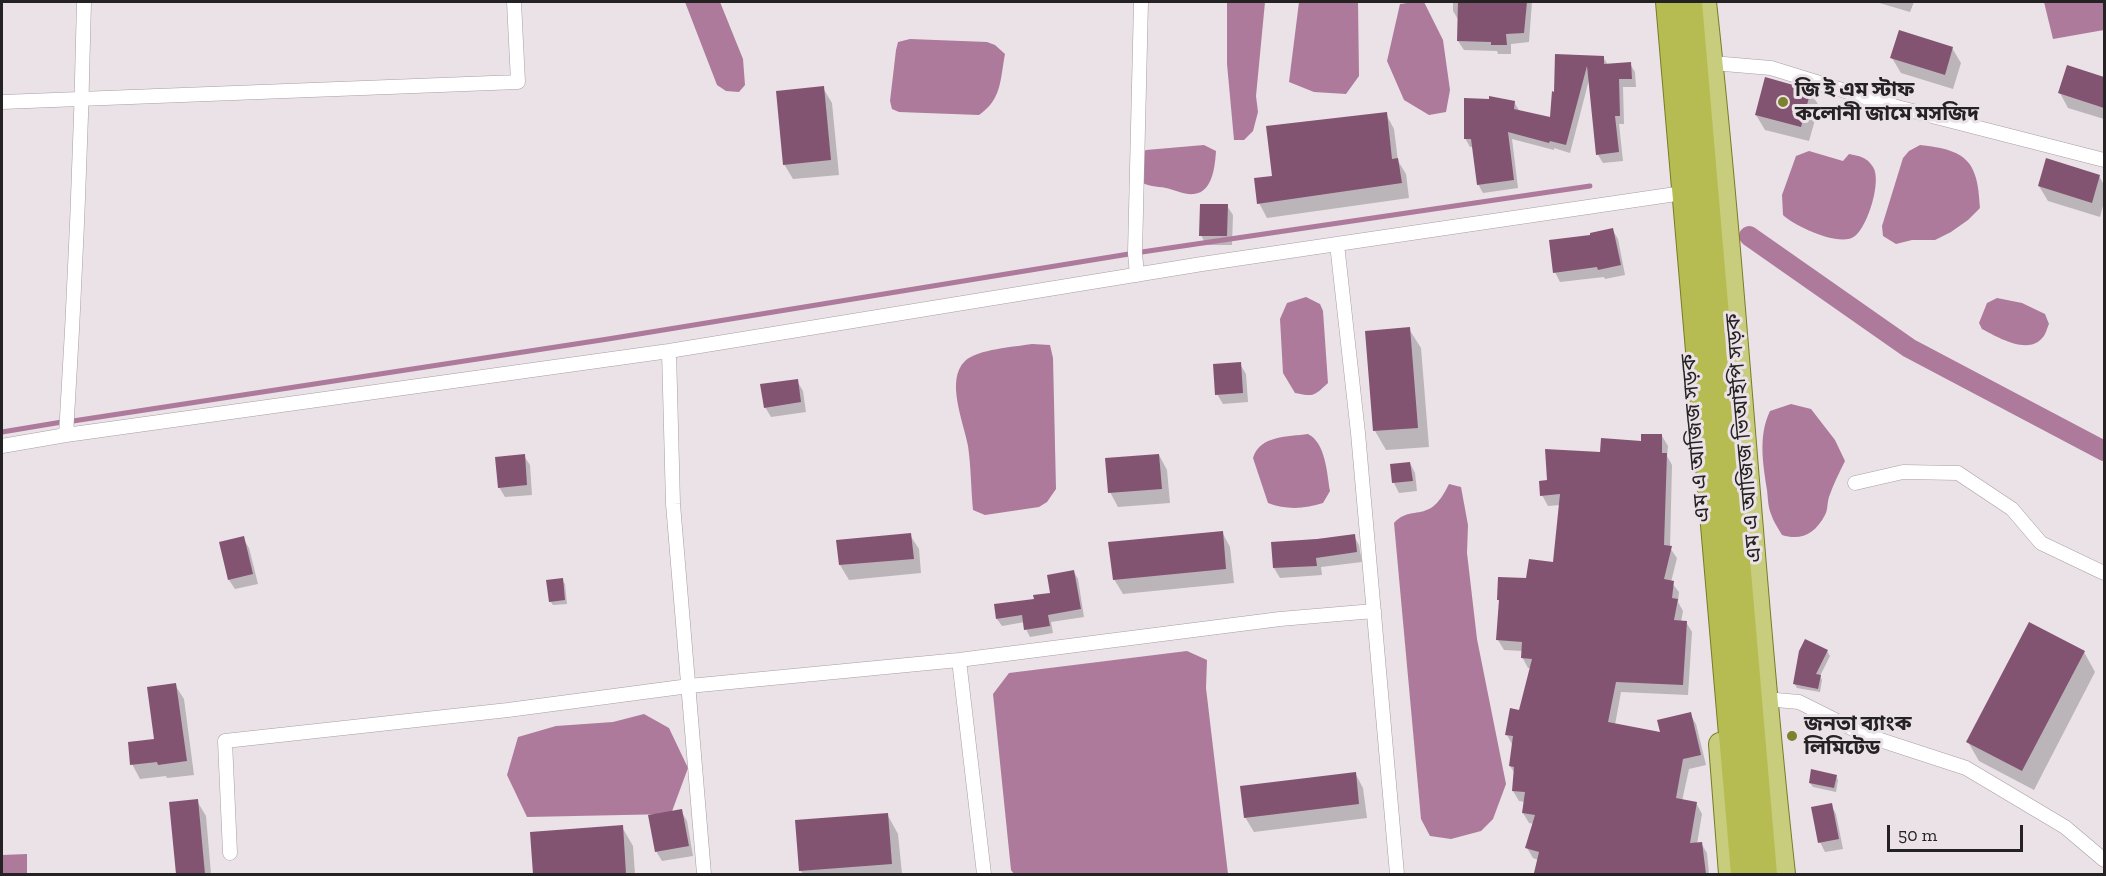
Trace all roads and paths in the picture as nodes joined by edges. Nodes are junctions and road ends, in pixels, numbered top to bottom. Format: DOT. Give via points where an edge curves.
graph roads {
  1 [pos="84,2"];
  2 [pos="514,2"];
  3 [pos="1142,2"];
  4 [pos="1659,2"];
  5 [pos="1668,2"];
  6 [pos="1690,2"];
  7 [pos="1705,2"];
  8 [pos="1712,63"];
  9 [pos="81,99"];
  10 [pos="2,102"];
  11 [pos="2104,160"];
  12 [pos="1676,194"];
  13 [pos="1337,244"];
  14 [pos="1137,275"];
  15 [pos="669,351"];
  16 [pos="66,435"];
  17 [pos="2,446"];
  18 [pos="1855,483"];
  19 [pos="2104,573"];
  20 [pos="1374,611"];
  21 [pos="959,660"];
  22 [pos="689,686"];
  23 [pos="1765,699"];
  24 [pos="230,853"];
  25 [pos="2104,860"];
  26 [pos="704,874"];
  27 [pos="984,874"];
  28 [pos="1397,874"];
  29 [pos="1730,874"];
  30 [pos="1743,874"];
  31 [pos="1765,874"];
  32 [pos="1784,874"];
  1 -- 9 [label="street"];
  2 -- 9 [label="street" via="518,82"];
  3 -- 14 [label="street"];
  4 -- 12 [label="main road, এম এ আজিজ সড়ক"];
  5 -- 30 [label="highway"];
  6 -- 31 [label="highway"];
  7 -- 8 [label="main road, এম এ আজিজ ভিআইপি সড়ক"];
  8 -- 11 [label="street" via="1771,69 1897,107"];
  8 -- 23 [label="main road, এম এ আজিজ ভিআইপি সড়ক"];
  9 -- 10 [label="street"];
  9 -- 16 [label="street"];
  12 -- 13 [label="street"];
  12 -- 29 [label="main road, এম এ আজিজ সড়ক"];
  13 -- 14 [label="street"];
  13 -- 20 [label="street"];
  14 -- 15 [label="street"];
  15 -- 16 [label="street"];
  15 -- 22 [label="street" via="673,504"];
  16 -- 17 [label="street"];
  18 -- 19 [label="street" via="1903,472 1958,473 2012,509 2041,543"];
  20 -- 21 [label="street" via="1280,619"];
  20 -- 28 [label="street"];
  21 -- 22 [label="street"];
  21 -- 27 [label="street"];
  22 -- 24 [label="street" via="225,741"];
  22 -- 26 [label="street"];
  23 -- 25 [label="street" via="1799,702 1865,735 1966,768 2065,827"];
  23 -- 32 [label="main road, এম এ আজিজ ভিআইপি সড়ক"];
}
